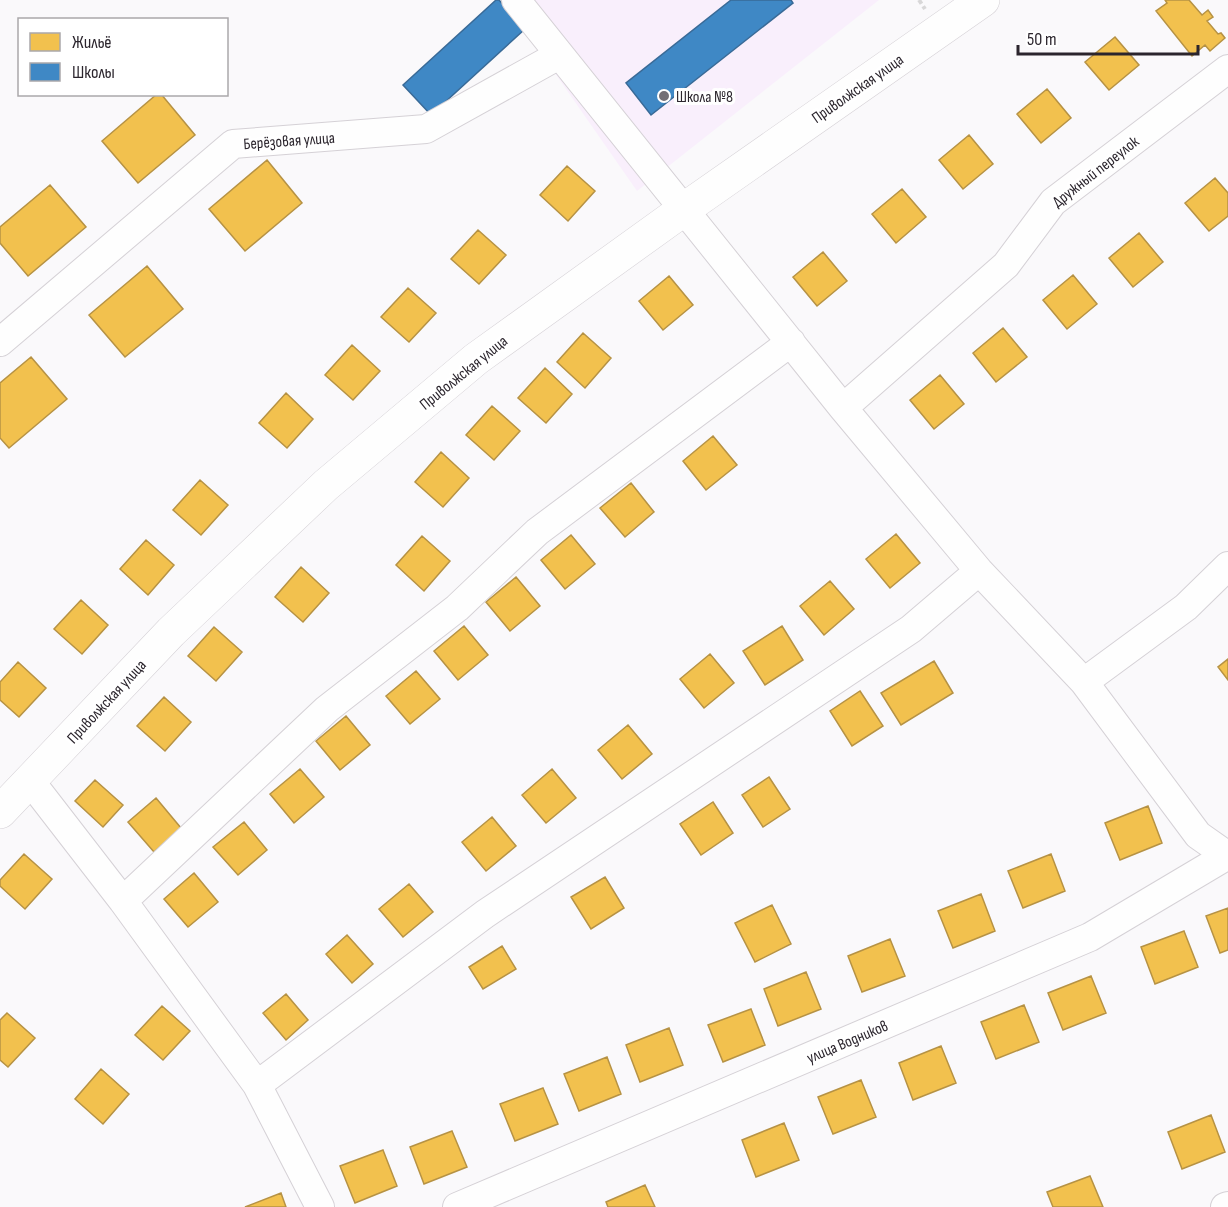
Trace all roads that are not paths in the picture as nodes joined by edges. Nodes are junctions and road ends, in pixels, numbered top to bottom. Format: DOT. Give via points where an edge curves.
graph roads {
  1 [pos="516,0"];
  2 [pos="983,0"];
  3 [pos="559,55"];
  4 [pos="1228,69"];
  5 [pos="683,210"];
  6 [pos="0,342"];
  7 [pos="791,342"];
  8 [pos="843,408"];
  9 [pos="1228,566"];
  10 [pos="979,571"];
  11 [pos="1084,682"];
  12 [pos="31,782"];
  13 [pos="0,812"];
  14 [pos="1228,856"];
  15 [pos="123,901"];
  16 [pos="257,1085"];
  17 [pos="320,1207"];
  18 [pos="457,1207"];
  1 -- 3 [label="street"];
  2 -- 5 [label="main road, Приволжская улица"];
  3 -- 5 [label="street"];
  3 -- 6 [label="street, Берёзовая улица" via="426,129 233,144"];
  4 -- 8 [label="street, Дружный переулок" via="1053,201 1006,265"];
  5 -- 7 [label="street"];
  5 -- 12 [label="main road, Приволжская улица" via="476,359 326,485 171,632"];
  7 -- 8 [label="street"];
  7 -- 15 [label="street" via="537,532 457,608 327,709"];
  8 -- 10 [label="street"];
  9 -- 11 [label="street" via="1186,607"];
  10 -- 11 [label="street"];
  10 -- 16 [label="street" via="911,629 484,914"];
  11 -- 14 [label="street" via="1198,835"];
  12 -- 13 [label="main road, Приволжская улица"];
  12 -- 15 [label="street"];
  14 -- 18 [label="street, улица Водников" via="1090,937"];
  15 -- 16 [label="street"];
  16 -- 17 [label="street"];
}
